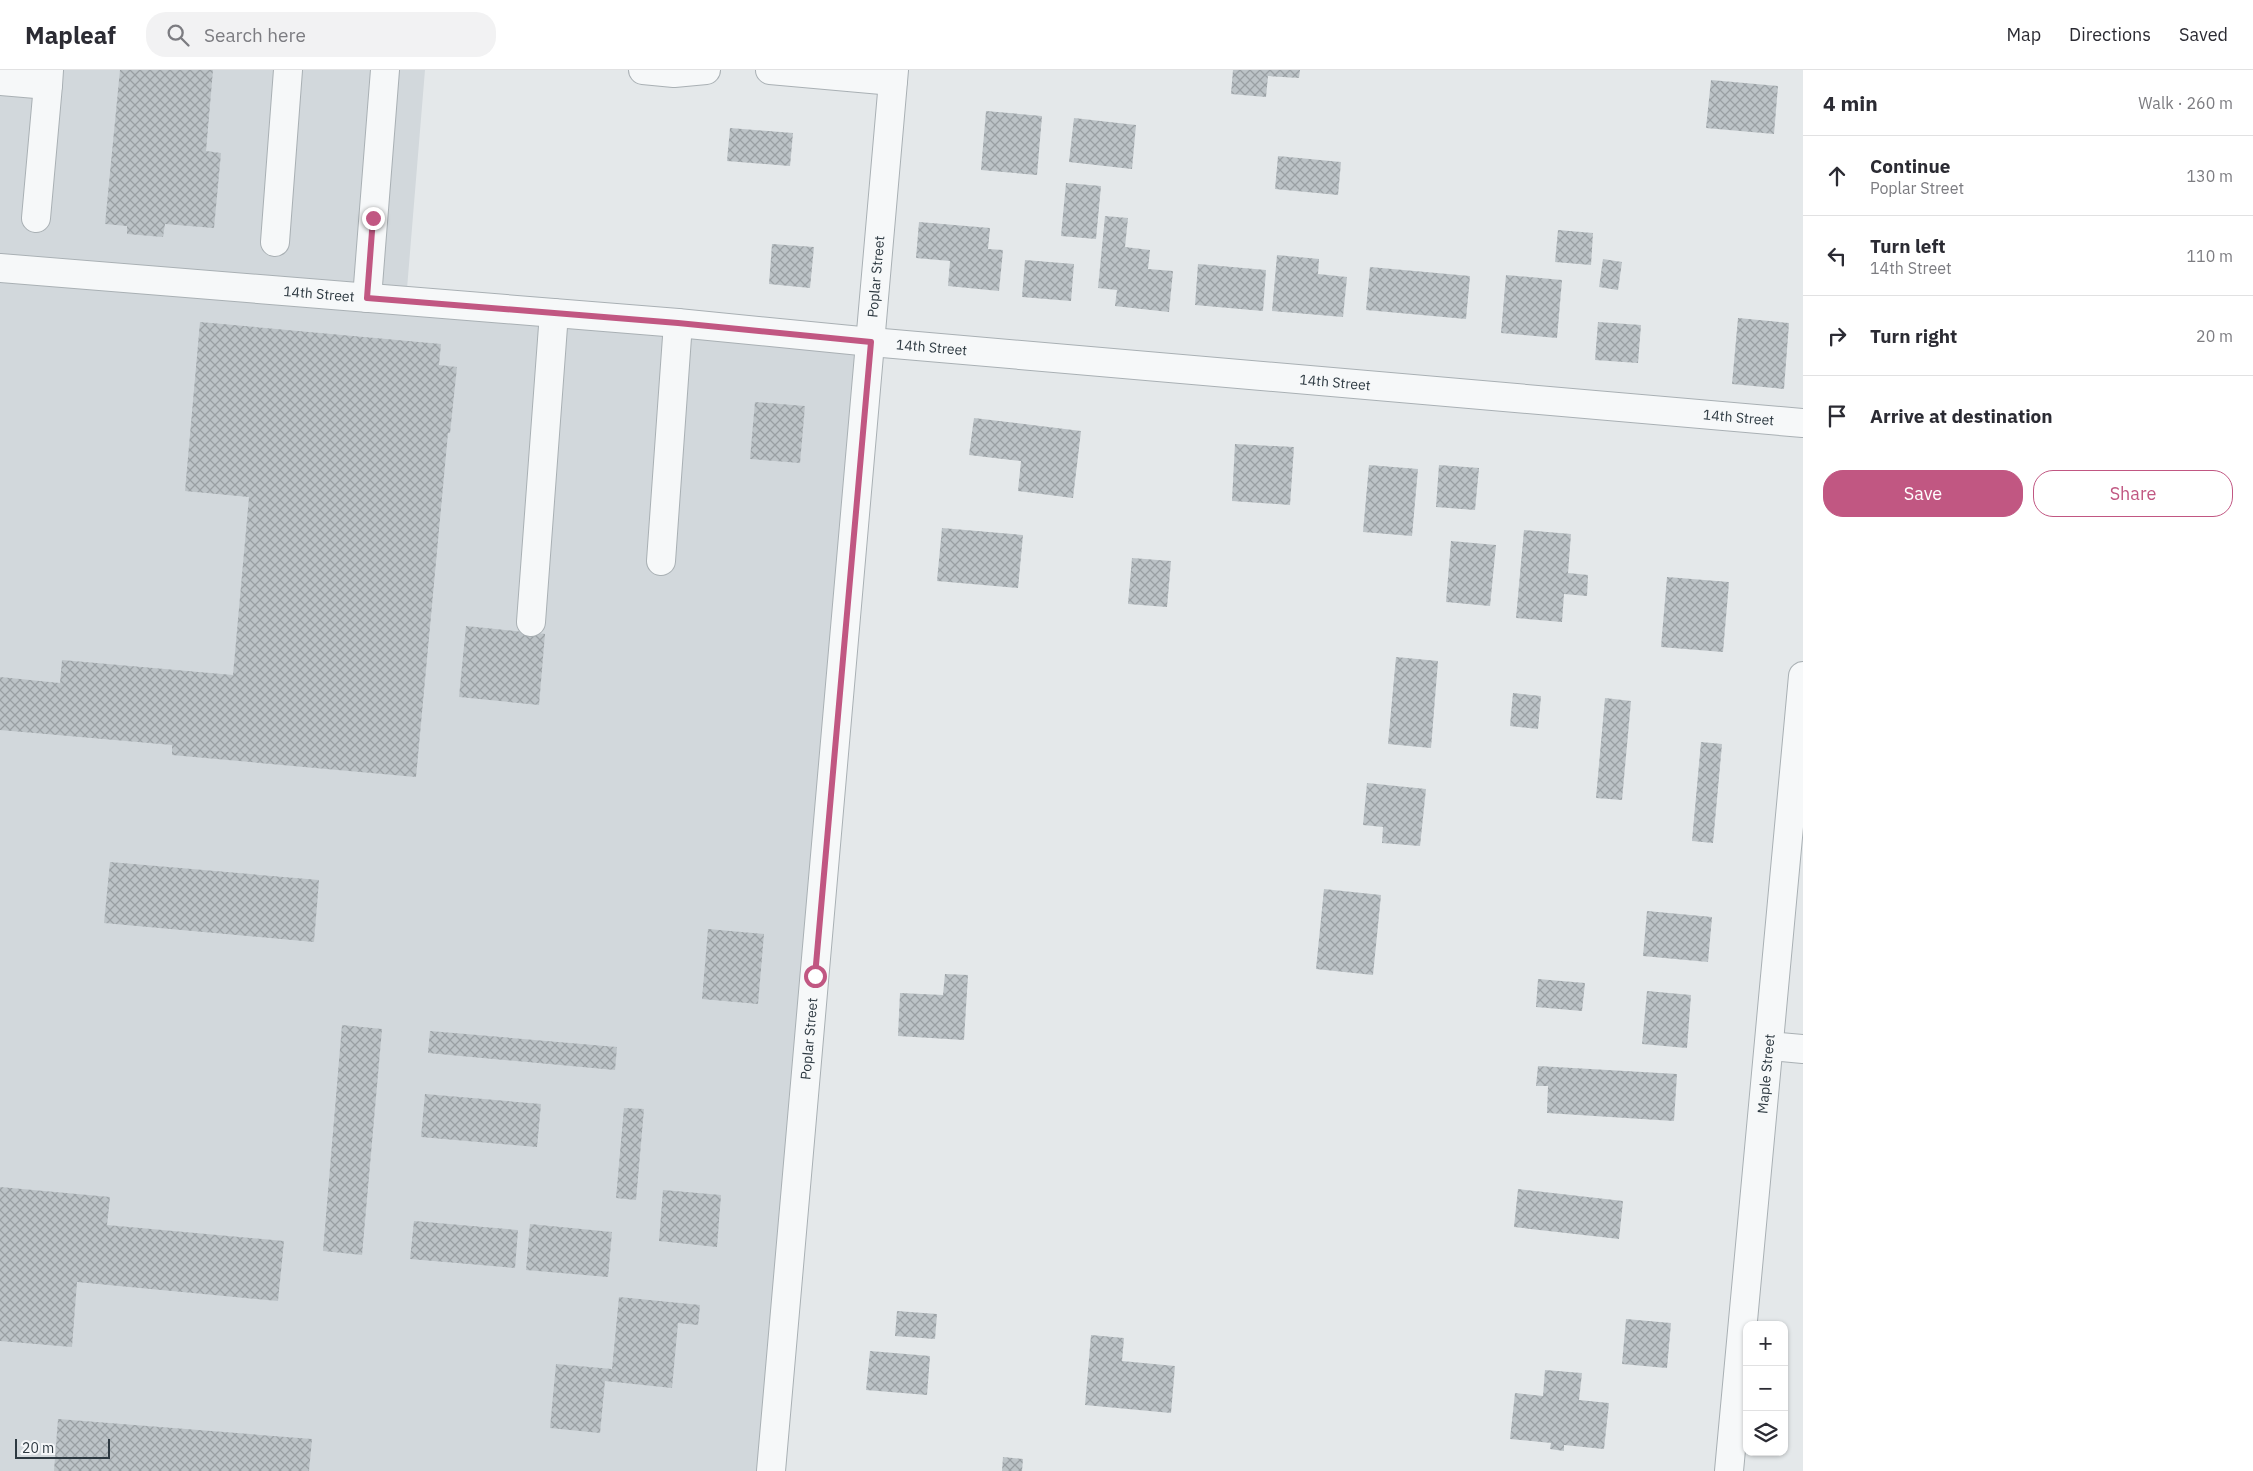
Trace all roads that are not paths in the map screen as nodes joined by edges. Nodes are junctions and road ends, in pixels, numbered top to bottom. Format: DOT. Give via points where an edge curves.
graph roads {
  1 [pos="288,70"];
  2 [pos="385,70"];
  3 [pos="643,70"];
  4 [pos="706,70"];
  5 [pos="770,70"];
  6 [pos="893,76"];
  7 [pos="48,78"];
  8 [pos="0,81"];
  9 [pos="36,218"];
  10 [pos="275,242"];
  11 [pos="0,268"];
  12 [pos="367,298"];
  13 [pos="554,313"];
  14 [pos="678,323"];
  15 [pos="871,342"];
  16 [pos="1803,424"];
  17 [pos="661,561"];
  18 [pos="530,622"];
  19 [pos="1803,676"];
  20 [pos="1792,916"];
  21 [pos="1770,1046"];
  22 [pos="1803,1049"];
  23 [pos="771,1471"];
  24 [pos="1729,1471"];
  1 -- 10 [label="street"];
  2 -- 12 [label="street"];
  3 -- 4 [label="street" via="674,73"];
  5 -- 6 [label="street"];
  6 -- 15 [label="street, Poplar Street"];
  7 -- 8 [label="street"];
  7 -- 9 [label="street"];
  11 -- 12 [label="street, 14th Street"];
  12 -- 13 [label="street, 14th Street"];
  13 -- 14 [label="street, 14th Street"];
  13 -- 18 [label="street"];
  14 -- 15 [label="street, 14th Street"];
  14 -- 17 [label="street"];
  15 -- 16 [label="street, 14th Street"];
  15 -- 23 [label="street, Poplar Street"];
  19 -- 20 [label="street, Maple Street"];
  20 -- 21 [label="street, Maple Street"];
  21 -- 22 [label="street"];
  21 -- 24 [label="street, Maple Street"];
}
